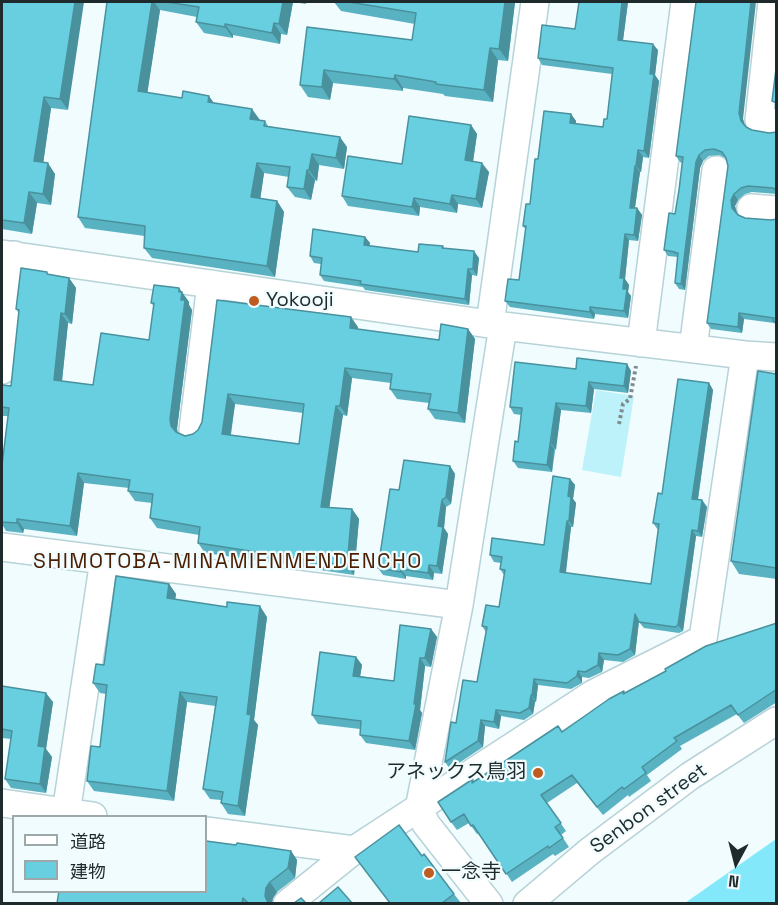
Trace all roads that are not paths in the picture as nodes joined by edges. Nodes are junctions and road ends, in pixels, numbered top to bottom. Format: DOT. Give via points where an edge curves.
graph roads {
  1 [pos="535,2"];
  2 [pos="685,2"];
  3 [pos="772,2"];
  4 [pos="777,123"];
  5 [pos="716,170"];
  6 [pos="8,255"];
  7 [pos="210,284"];
  8 [pos="496,325"];
  9 [pos="641,343"];
  10 [pos="693,350"];
  11 [pos="745,355"];
  12 [pos="777,357"];
  13 [pos="2,370"];
  14 [pos="193,430"];
  15 [pos="2,547"];
  16 [pos="104,560"];
  17 [pos="459,605"];
  18 [pos="777,721"];
  19 [pos="2,804"];
  20 [pos="419,809"];
  21 [pos="66,813"];
  22 [pos="84,815"];
  23 [pos="207,831"];
  24 [pos="354,850"];
  25 [pos="287,903"];
  26 [pos="489,903"];
  27 [pos="527,903"];
  1 -- 8 [label="street"];
  2 -- 9 [label="street"];
  3 -- 4 [label="street" via="759,120"];
  5 -- 10 [label="street"];
  6 -- 7 [label="street"];
  6 -- 13 [label="street"];
  7 -- 8 [label="street"];
  7 -- 14 [label="street"];
  8 -- 9 [label="street"];
  8 -- 17 [label="street"];
  9 -- 10 [label="street"];
  10 -- 11 [label="street"];
  11 -- 12 [label="street"];
  11 -- 20 [label="street" via="703,639 593,694"];
  15 -- 16 [label="street"];
  16 -- 17 [label="street"];
  16 -- 21 [label="street"];
  17 -- 20 [label="street"];
  18 -- 27 [label="street, Senbon street" via="690,776"];
  19 -- 21 [label="street"];
  20 -- 24 [label="street"];
  20 -- 26 [label="street" via="426,824"];
  21 -- 22 [label="street"];
  23 -- 24 [label="street"];
  24 -- 25 [label="street"];
}
